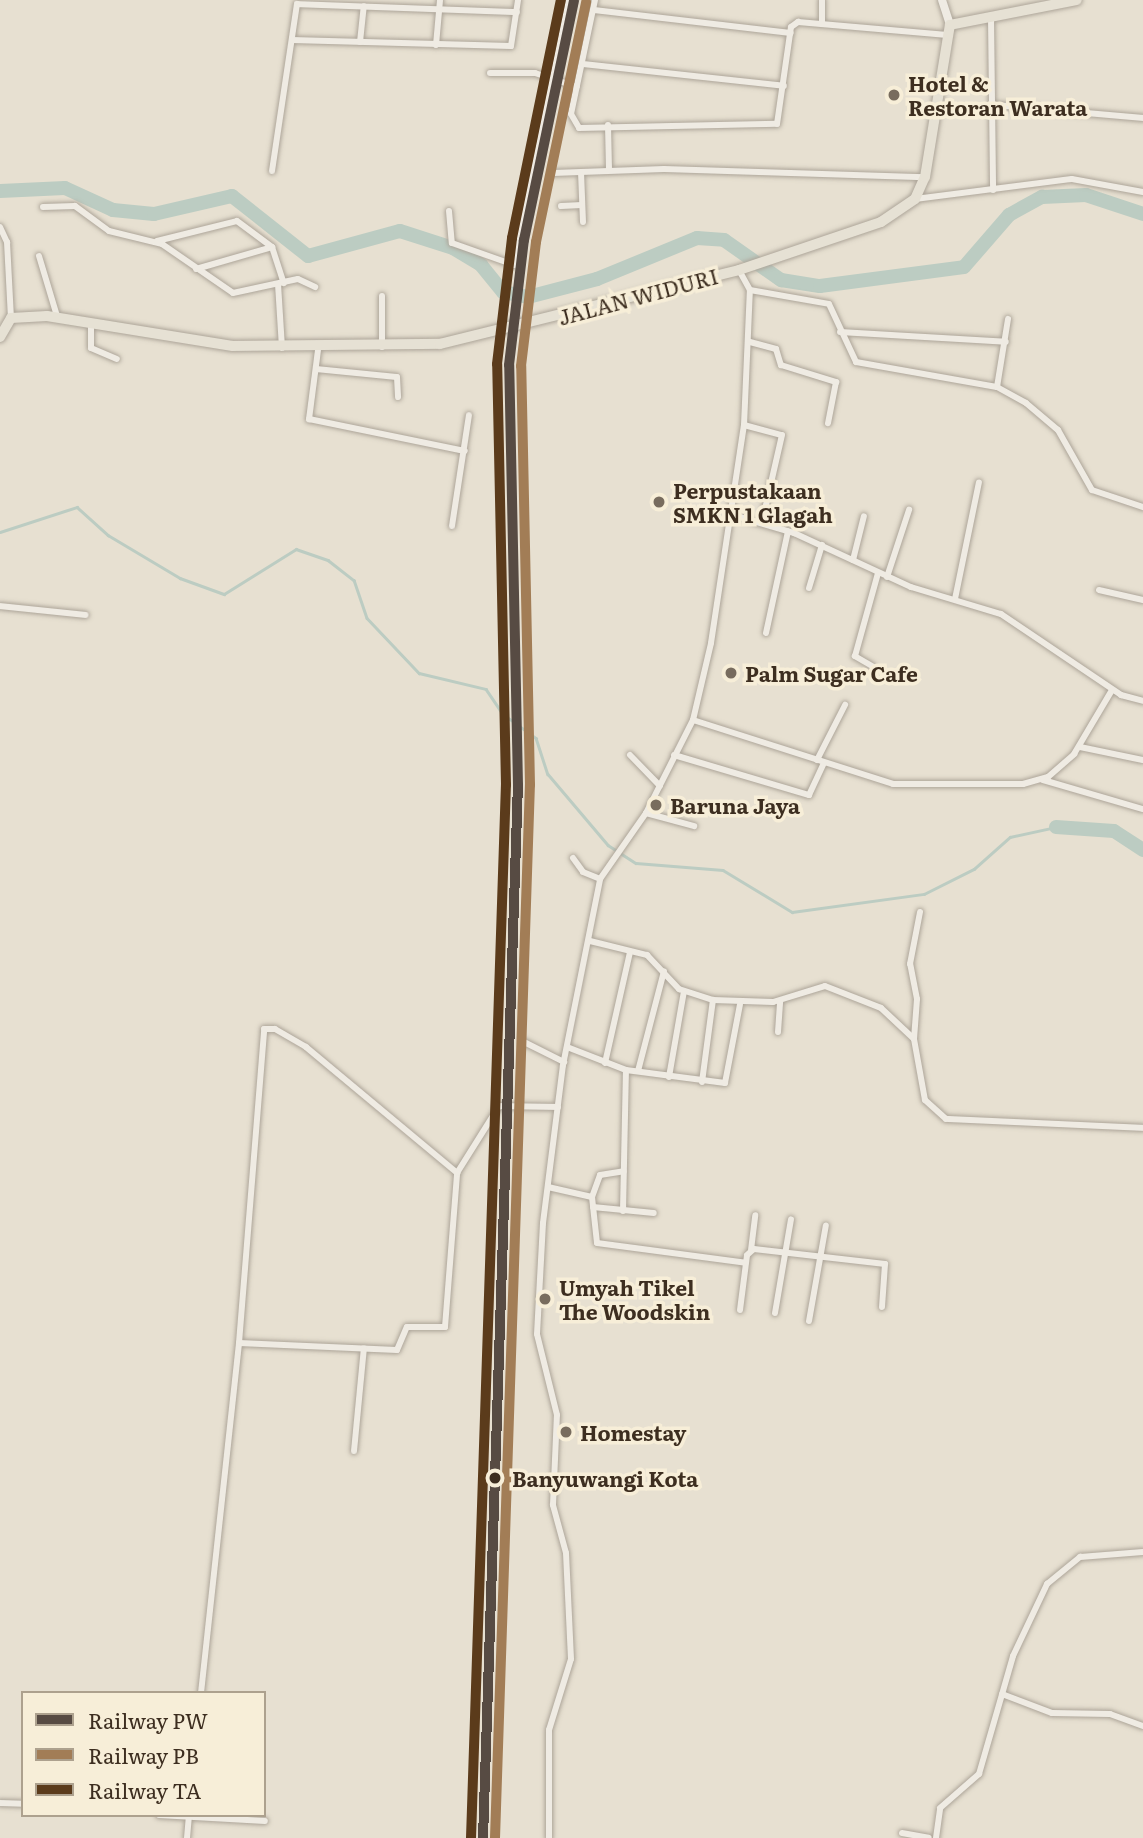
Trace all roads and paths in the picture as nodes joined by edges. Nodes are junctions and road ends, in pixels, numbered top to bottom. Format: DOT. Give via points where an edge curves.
graph roads {
  1 [pos="440,0"];
  2 [pos="518,0"];
  3 [pos="569,0"];
  4 [pos="595,0"];
  5 [pos="822,0"];
  6 [pos="942,0"];
  7 [pos="1077,0"];
  8 [pos="364,6"];
  9 [pos="439,9"];
  10 [pos="594,10"];
  11 [pos="517,12"];
  12 [pos="991,18"];
  13 [pos="822,24"];
  14 [pos="948,30"];
  15 [pos="791,33"];
  16 [pos="292,40"];
  17 [pos="360,42"];
  18 [pos="436,45"];
  19 [pos="583,64"];
  20 [pos="490,73"];
  21 [pos="552,78"];
  22 [pos="784,86"];
  23 [pos="577,87"];
  24 [pos="995,105"];
  25 [pos="1143,118"];
  26 [pos="608,125"];
  27 [pos="609,170"];
  28 [pos="272,171"];
  29 [pos="581,172"];
  30 [pos="553,173"];
  31 [pos="925,177"];
  32 [pos="993,190"];
  33 [pos="1143,192"];
  34 [pos="915,199"];
  35 [pos="582,205"];
  36 [pos="561,206"];
  37 [pos="43,207"];
  38 [pos="449,211"];
  39 [pos="583,222"];
  40 [pos="0,227"];
  41 [pos="155,242"];
  42 [pos="272,247"];
  43 [pos="39,256"];
  44 [pos="196,269"];
  45 [pos="741,269"];
  46 [pos="281,284"];
  47 [pos="315,287"];
  48 [pos="750,290"];
  49 [pos="382,296"];
  50 [pos="53,316"];
  51 [pos="1008,319"];
  52 [pos="6,321"];
  53 [pos="91,324"];
  54 [pos="840,332"];
  55 [pos="0,337"];
  56 [pos="750,342"];
  57 [pos="1006,342"];
  58 [pos="282,348"];
  59 [pos="382,348"];
  60 [pos="317,353"];
  61 [pos="117,359"];
  62 [pos="316,368"];
  63 [pos="997,387"];
  64 [pos="398,397"];
  65 [pos="469,415"];
  66 [pos="828,423"];
  67 [pos="744,425"];
  68 [pos="465,451"];
  69 [pos="979,482"];
  70 [pos="1143,507"];
  71 [pos="909,510"];
  72 [pos="733,515"];
  73 [pos="864,516"];
  74 [pos="762,522"];
  75 [pos="452,526"];
  76 [pos="788,531"];
  77 [pos="822,545"];
  78 [pos="853,561"];
  79 [pos="878,573"];
  80 [pos="887,577"];
  81 [pos="810,588"];
  82 [pos="1099,590"];
  83 [pos="955,599"];
  84 [pos="1143,600"];
  85 [pos="0,606"];
  86 [pos="86,615"];
  87 [pos="766,633"];
  88 [pos="872,666"];
  89 [pos="1112,690"];
  90 [pos="1143,701"];
  91 [pos="845,705"];
  92 [pos="693,720"];
  93 [pos="1080,747"];
  94 [pos="629,755"];
  95 [pos="674,755"];
  96 [pos="1143,760"];
  97 [pos="821,762"];
  98 [pos="1043,780"];
  99 [pos="660,786"];
  100 [pos="1143,809"];
  101 [pos="646,813"];
  102 [pos="694,825"];
  103 [pos="573,858"];
  104 [pos="600,879"];
  105 [pos="920,912"];
  106 [pos="590,941"];
  107 [pos="630,952"];
  108 [pos="664,971"];
  109 [pos="684,991"];
  110 [pos="713,1000"];
  111 [pos="780,1001"];
  112 [pos="740,1004"];
  113 [pos="778,1032"];
  114 [pos="914,1039"];
  115 [pos="524,1042"];
  116 [pos="567,1047"];
  117 [pos="564,1062"];
  118 [pos="605,1063"];
  119 [pos="626,1070"];
  120 [pos="638,1071"];
  121 [pos="669,1077"];
  122 [pos="702,1082"];
  123 [pos="558,1107"];
  124 [pos="1143,1128"];
  125 [pos="624,1171"];
  126 [pos="457,1174"];
  127 [pos="548,1188"];
  128 [pos="592,1198"];
  129 [pos="593,1207"];
  130 [pos="623,1211"];
  131 [pos="654,1213"];
  132 [pos="755,1216"];
  133 [pos="791,1219"];
  134 [pos="826,1225"];
  135 [pos="751,1250"];
  136 [pos="786,1253"];
  137 [pos="820,1257"];
  138 [pos="746,1263"];
  139 [pos="882,1307"];
  140 [pos="740,1310"];
  141 [pos="775,1313"];
  142 [pos="809,1321"];
  143 [pos="239,1343"];
  144 [pos="364,1348"];
  145 [pos="354,1451"];
  146 [pos="1142,1555"];
  147 [pos="201,1691"];
  148 [pos="1002,1694"];
  149 [pos="1143,1726"];
  150 [pos="0,1803"];
  151 [pos="21,1804"];
  152 [pos="189,1817"];
  153 [pos="265,1821"];
  154 [pos="902,1833"];
  155 [pos="187,1838"];
  156 [pos="549,1838"];
  157 [pos="929,1838"];
  158 [pos="936,1838"];
  1 -- 9 [label="street"];
  2 -- 11 [label="street"];
  3 -- 21 [label="street"];
  4 -- 10 [label="street"];
  5 -- 13 [label="street"];
  6 -- 14 [label="street"];
  7 -- 12 [label="main road"];
  8 -- 9 [label="street"];
  8 -- 16 [label="street" via="297,4"];
  8 -- 17 [label="street"];
  9 -- 11 [label="street"];
  9 -- 18 [label="street"];
  10 -- 15 [label="street"];
  10 -- 19 [label="street"];
  11 -- 18 [label="street" via="511,46"];
  12 -- 14 [label="main road"];
  12 -- 24 [label="street"];
  13 -- 14 [label="street"];
  13 -- 15 [label="street" via="798,22"];
  14 -- 31 [label="main road"];
  15 -- 22 [label="street"];
  16 -- 17 [label="street"];
  16 -- 28 [label="street"];
  17 -- 18 [label="street"];
  19 -- 22 [label="street"];
  19 -- 23 [label="street"];
  20 -- 21 [label="street"];
  21 -- 23 [label="street"];
  21 -- 38 [label="street" via="514,265 452,243"];
  22 -- 26 [label="street" via="776,124"];
  23 -- 26 [label="street" via="573,123"];
  24 -- 25 [label="street"];
  24 -- 32 [label="street"];
  26 -- 27 [label="street"];
  27 -- 29 [label="street"];
  27 -- 31 [label="street"];
  29 -- 30 [label="street"];
  29 -- 35 [label="street"];
  31 -- 34 [label="main road"];
  32 -- 33 [label="street" via="1097,179"];
  32 -- 34 [label="street"];
  34 -- 45 [label="main road, JALAN WIDURI" via="881,222"];
  35 -- 36 [label="street"];
  35 -- 39 [label="street"];
  37 -- 41 [label="street" via="75,206 109,231"];
  40 -- 52 [label="street" via="7,242"];
  41 -- 42 [label="street" via="234,220"];
  41 -- 44 [label="street"];
  42 -- 44 [label="street"];
  42 -- 46 [label="street"];
  43 -- 50 [label="street"];
  44 -- 46 [label="street" via="233,293"];
  45 -- 48 [label="street"];
  45 -- 59 [label="main road, JALAN WIDURI" via="481,337"];
  46 -- 47 [label="street" via="302,279"];
  46 -- 58 [label="street"];
  48 -- 54 [label="street" via="829,304"];
  48 -- 56 [label="street"];
  49 -- 59 [label="street"];
  50 -- 52 [label="main road, JALAN WIDURI"];
  50 -- 53 [label="main road, JALAN WIDURI"];
  51 -- 57 [label="street"];
  52 -- 55 [label="main road"];
  53 -- 58 [label="main road, JALAN WIDURI" via="233,346"];
  53 -- 61 [label="street" via="88,336 95,352"];
  54 -- 57 [label="street"];
  54 -- 63 [label="street" via="856,362"];
  56 -- 66 [label="street" via="776,349 781,365 836,382"];
  56 -- 67 [label="street"];
  57 -- 63 [label="street"];
  58 -- 60 [label="main road, JALAN WIDURI"];
  59 -- 60 [label="main road, JALAN WIDURI"];
  60 -- 62 [label="street"];
  62 -- 64 [label="street" via="397,377"];
  62 -- 68 [label="street" via="309,419"];
  63 -- 70 [label="street" via="1048,418 1092,490"];
  65 -- 68 [label="street"];
  67 -- 72 [label="street"];
  67 -- 74 [label="street" via="782,435"];
  68 -- 75 [label="street"];
  69 -- 83 [label="street"];
  71 -- 80 [label="street"];
  72 -- 74 [label="street"];
  72 -- 92 [label="street"];
  73 -- 78 [label="street"];
  74 -- 76 [label="street"];
  76 -- 77 [label="street"];
  76 -- 87 [label="street"];
  77 -- 78 [label="street"];
  77 -- 81 [label="street"];
  78 -- 79 [label="street"];
  79 -- 80 [label="street"];
  79 -- 88 [label="street" via="855,656"];
  80 -- 83 [label="street"];
  82 -- 84 [label="street"];
  83 -- 89 [label="street" via="1024,626"];
  85 -- 86 [label="street"];
  89 -- 90 [label="street"];
  89 -- 93 [label="street"];
  91 -- 97 [label="street"];
  92 -- 95 [label="street"];
  92 -- 97 [label="street"];
  93 -- 96 [label="street"];
  93 -- 98 [label="street"];
  94 -- 99 [label="street"];
  95 -- 97 [label="street" via="809,795"];
  95 -- 99 [label="street"];
  97 -- 98 [label="street" via="893,784"];
  98 -- 100 [label="street"];
  99 -- 101 [label="street"];
  101 -- 102 [label="street"];
  101 -- 104 [label="street" via="618,845"];
  103 -- 104 [label="street" via="583,872"];
  104 -- 106 [label="street"];
  105 -- 114 [label="street" via="909,967 917,999"];
  106 -- 107 [label="street"];
  106 -- 116 [label="street"];
  107 -- 108 [label="street" via="651,958"];
  107 -- 118 [label="street"];
  108 -- 109 [label="street"];
  108 -- 120 [label="street"];
  109 -- 110 [label="street"];
  109 -- 121 [label="street"];
  110 -- 112 [label="street"];
  110 -- 122 [label="street"];
  111 -- 112 [label="street"];
  111 -- 113 [label="street"];
  111 -- 114 [label="street" via="829,986 891,1014"];
  112 -- 122 [label="street" via="729,1081"];
  114 -- 124 [label="street" via="925,1100 946,1119"];
  115 -- 117 [label="street"];
  116 -- 117 [label="street"];
  116 -- 118 [label="street"];
  117 -- 123 [label="street"];
  118 -- 119 [label="street"];
  119 -- 120 [label="street"];
  119 -- 125 [label="street"];
  120 -- 121 [label="street"];
  121 -- 122 [label="street"];
  123 -- 126 [label="street" via="499,1107"];
  123 -- 127 [label="street"];
  125 -- 128 [label="street" via="600,1175"];
  125 -- 130 [label="street"];
  126 -- 143 [label="street" via="306,1047 275,1029 264,1029"];
  126 -- 144 [label="street" via="446,1325 405,1328 397,1350"];
  127 -- 128 [label="street"];
  127 -- 156 [label="street" via="537,1334 557,1415 552,1505 566,1553 571,1658 550,1721"];
  128 -- 129 [label="street"];
  129 -- 130 [label="street"];
  129 -- 138 [label="street" via="597,1243"];
  130 -- 131 [label="street"];
  132 -- 135 [label="street"];
  133 -- 136 [label="street"];
  134 -- 137 [label="street"];
  135 -- 136 [label="street"];
  135 -- 138 [label="street"];
  136 -- 137 [label="street"];
  136 -- 141 [label="street"];
  137 -- 139 [label="street" via="887,1265"];
  137 -- 142 [label="street"];
  138 -- 140 [label="street"];
  143 -- 144 [label="street"];
  143 -- 147 [label="street"];
  144 -- 145 [label="street"];
  146 -- 148 [label="street" via="1091,1555 1060,1568 1023,1632"];
  148 -- 149 [label="street" via="1052,1713 1110,1714"];
  148 -- 158 [label="street" via="977,1780 940,1808"];
  150 -- 151 [label="street"];
  152 -- 153 [label="street"];
  152 -- 155 [label="street"];
  154 -- 157 [label="street"];
}
